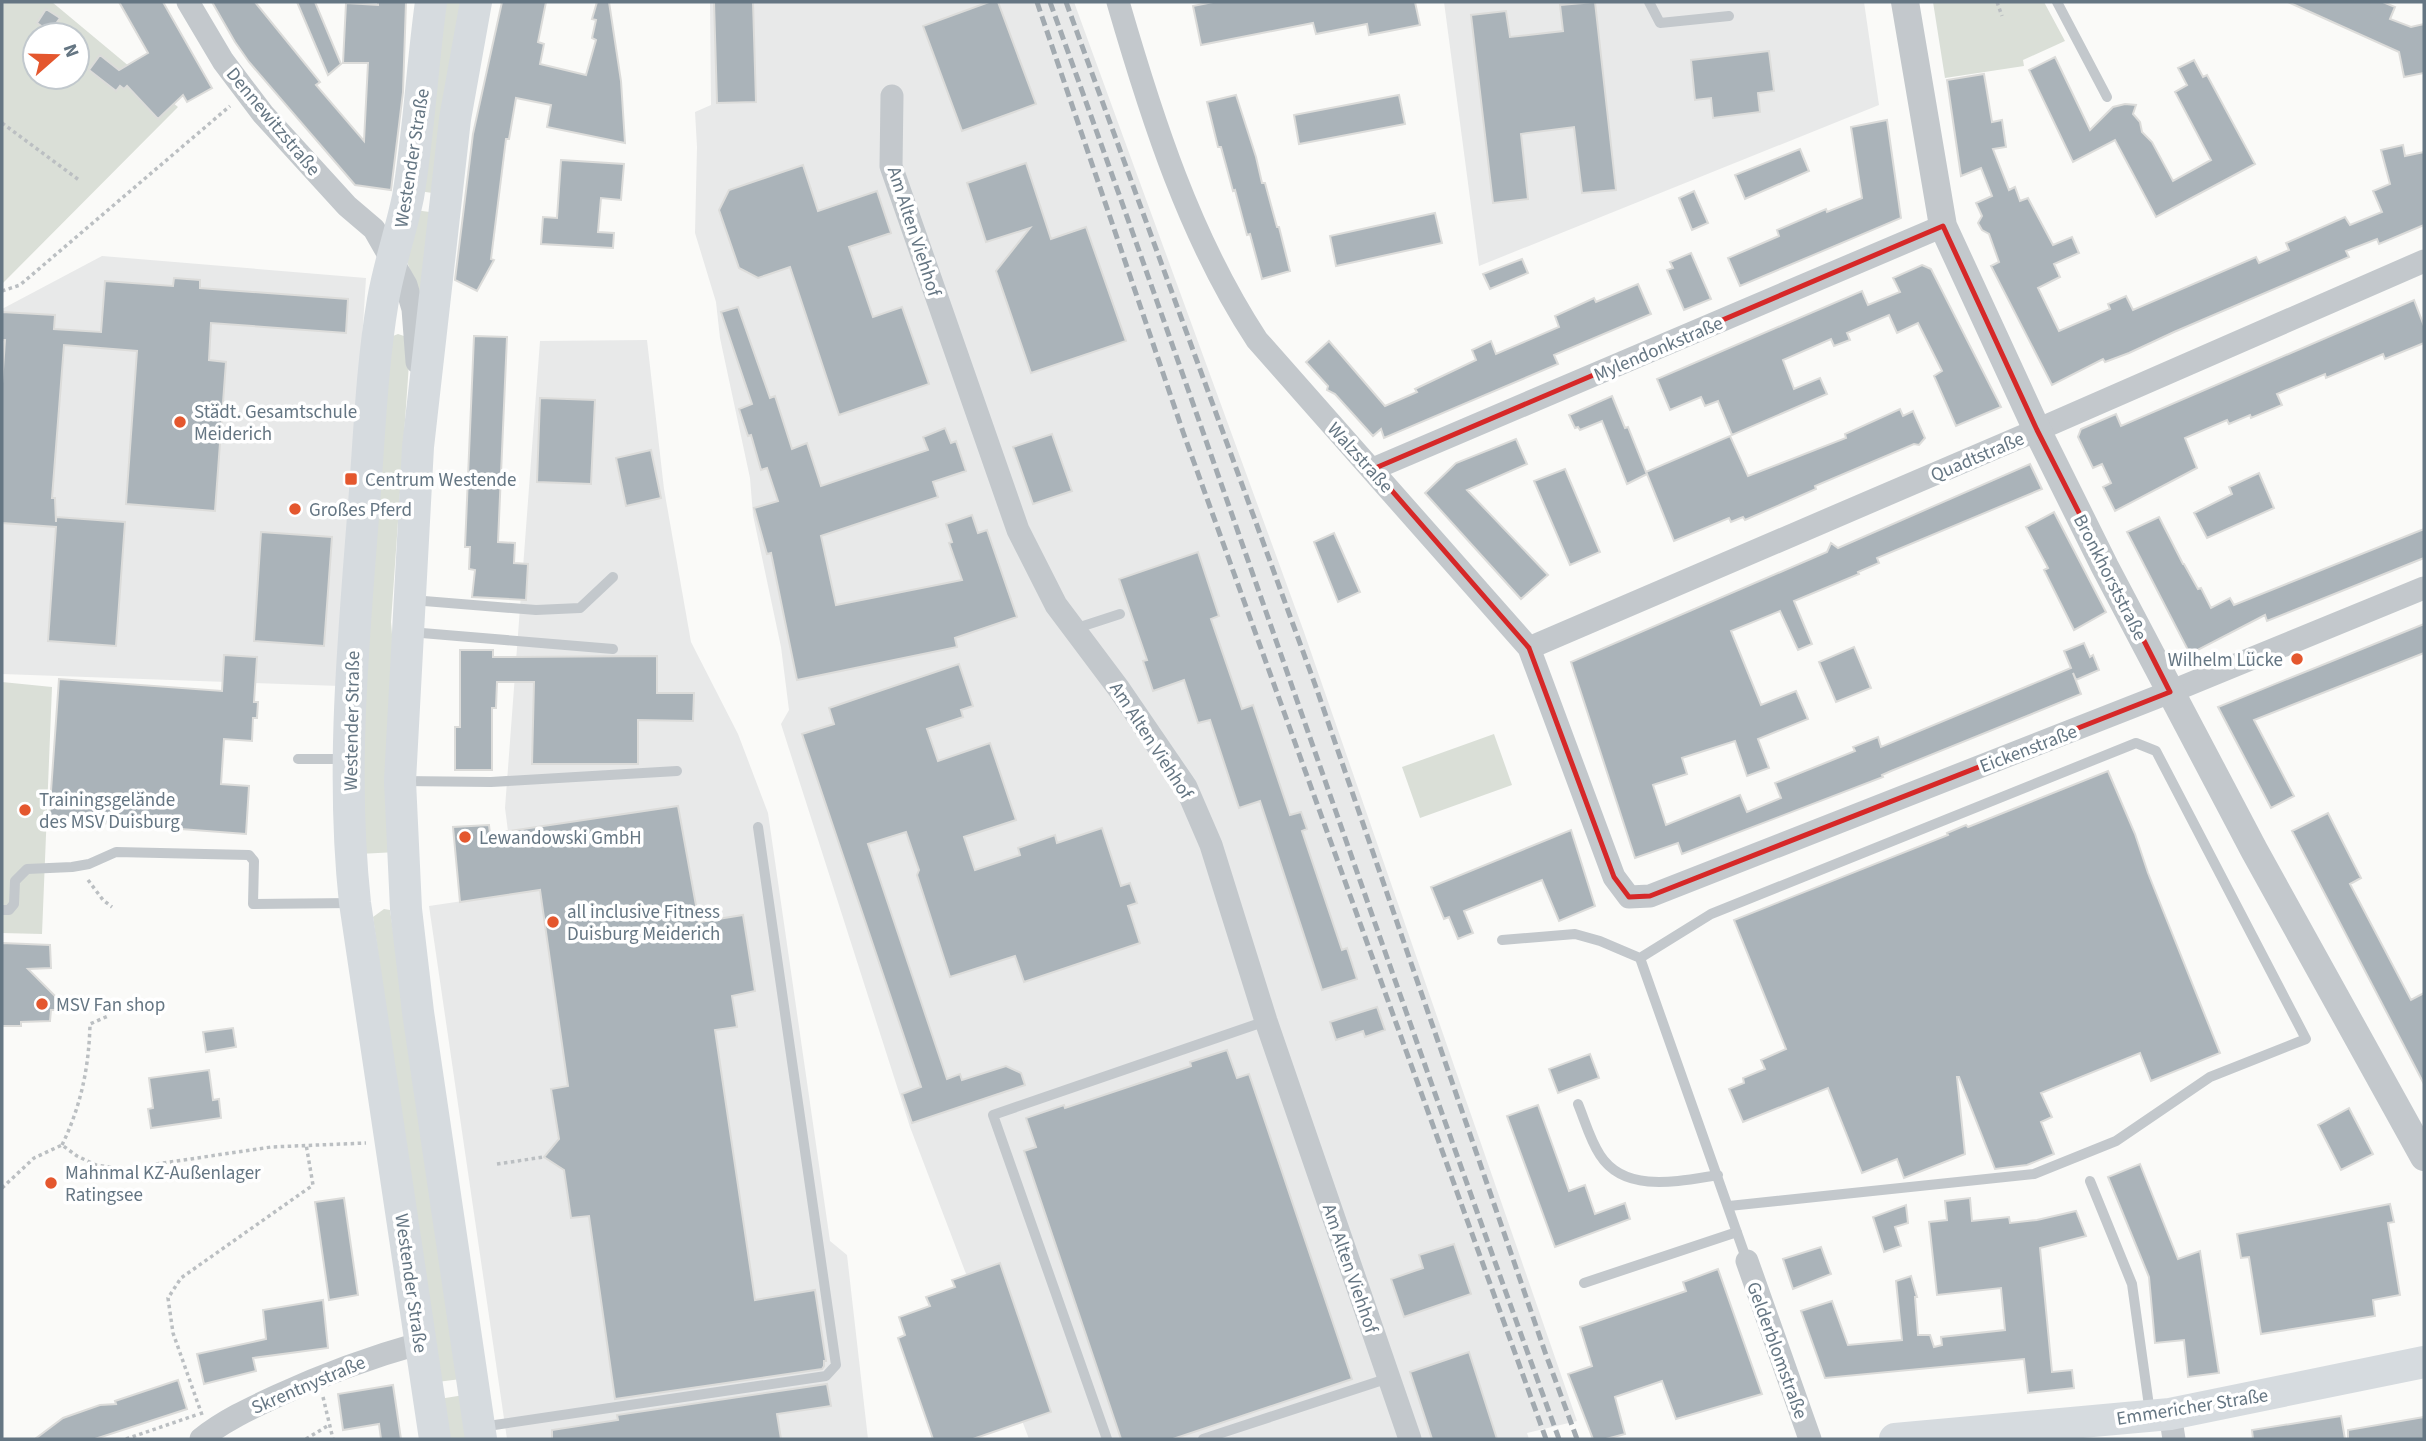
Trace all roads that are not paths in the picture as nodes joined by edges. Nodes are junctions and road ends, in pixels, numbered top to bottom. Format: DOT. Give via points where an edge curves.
graph roads {
  1 [pos="188,2"];
  2 [pos="431,2"];
  3 [pos="477,2"];
  4 [pos="1118,2"];
  5 [pos="1649,2"];
  6 [pos="1905,2"];
  7 [pos="2057,2"];
  8 [pos="1729,16"];
  9 [pos="892,96"];
  10 [pos="2107,97"];
  11 [pos="388,226"];
  12 [pos="1943,226"];
  13 [pos="393,260"];
  14 [pos="2424,261"];
  15 [pos="2037,430"];
  16 [pos="418,447"];
  17 [pos="1373,469"];
  18 [pos="613,578"];
  19 [pos="2424,588"];
  20 [pos="409,600"];
  21 [pos="1120,614"];
  22 [pos="1074,629"];
  23 [pos="407,631"];
  24 [pos="1529,648"];
  25 [pos="613,649"];
  26 [pos="2170,692"];
  27 [pos="298,759"];
  28 [pos="348,759"];
  29 [pos="677,771"];
  30 [pos="400,781"];
  31 [pos="758,827"];
  32 [pos="1629,897"];
  33 [pos="355,903"];
  34 [pos="406,909"];
  35 [pos="2,910"];
  36 [pos="1502,940"];
  37 [pos="1640,958"];
  38 [pos="1266,1021"];
  39 [pos="1578,1104"];
  40 [pos="2424,1157"];
  41 [pos="1718,1175"];
  42 [pos="2090,1181"];
  43 [pos="1729,1206"];
  44 [pos="1737,1232"];
  45 [pos="1747,1261"];
  46 [pos="1584,1283"];
  47 [pos="421,1343"];
  48 [pos="2417,1361"];
  49 [pos="1389,1378"];
  50 [pos="2165,1423"];
  51 [pos="204,1428"];
  52 [pos="480,1433"];
  53 [pos="435,1439"];
  54 [pos="1107,1439"];
  55 [pos="1203,1439"];
  56 [pos="1410,1439"];
  57 [pos="1810,1439"];
  58 [pos="1895,1439"];
  1 -- 11 [label="street, Dennewitzstraße" via="246,92 347,205"];
  2 -- 11 [label="main road, Westender Straße" via="418,125"];
  3 -- 16 [label="main road, Westender Straße" via="455,119"];
  4 -- 17 [label="street, Walzstraße" via="1151,112 1207,256 1257,340"];
  5 -- 8 [label="lane" via="1660,23"];
  6 -- 12 [label="street, Bronkhorststraße"];
  7 -- 10 [label="lane"];
  9 -- 22 [label="street, Am Alten Viehhof" via="891,166 1018,530 1056,605"];
  11 -- 13 [label="main road, Westender Straße"];
  12 -- 15 [label="street, Bronkhorststraße"];
  12 -- 17 [label="street, Mylendonkstraße"];
  13 -- 16 [label="street" via="413,309"];
  13 -- 28 [label="main road, Westender Straße" via="377,356"];
  14 -- 15 [label="street, Quadtstraße"];
  15 -- 24 [label="street, Quadtstraße"];
  15 -- 26 [label="street, Bronkhorststraße"];
  16 -- 20 [label="main road, Westender Straße"];
  17 -- 24 [label="street, Walzstraße"];
  18 -- 20 [label="lane" via="580,608 536,610"];
  19 -- 26 [label="street, Eickenstraße"];
  20 -- 23 [label="main road, Westender Straße"];
  21 -- 22 [label="lane"];
  22 -- 38 [label="street, Am Alten Viehhof" via="1186,787 1211,845"];
  23 -- 25 [label="lane"];
  23 -- 30 [label="main road, Westender Straße"];
  24 -- 32 [label="street, Walzstraße" via="1614,877"];
  26 -- 32 [label="street, Eickenstraße" via="1650,896"];
  26 -- 40 [label="street, Bronkhorststraße"];
  27 -- 28 [label="lane"];
  28 -- 33 [label="main road, Westender Straße"];
  29 -- 30 [label="lane" via="491,782"];
  30 -- 34 [label="main road, Westender Straße"];
  31 -- 52 [label="lane" via="836,1365 826,1376"];
  33 -- 34 [label="main road" via="384,895"];
  33 -- 35 [label="lane" via="253,904 254,861 249,855 116,852 81,866 27,869 15,881 14,904"];
  33 -- 47 [label="main road, Westender Straße"];
  34 -- 52 [label="main road, Westender Straße"];
  36 -- 37 [label="lane" via="1575,934"];
  37 -- 41 [label="lane"];
  37 -- 43 [label="lane" via="1711,914 2136,743 2155,751 2306,1039 2210,1077 2116,1141 2034,1174"];
  38 -- 49 [label="street, Am Alten Viehhof"];
  38 -- 54 [label="lane" via="993,1115"];
  39 -- 41 [label="lane" via="1600,1156 1628,1179 1678,1181"];
  41 -- 43 [label="lane"];
  42 -- 50 [label="lane" via="2132,1284"];
  43 -- 44 [label="lane"];
  44 -- 45 [label="lane"];
  44 -- 46 [label="lane"];
  45 -- 57 [label="street, Gelderblomstraße"];
  47 -- 51 [label="street, Skrentnystraße" via="318,1377"];
  47 -- 53 [label="main road, Westender Straße"];
  48 -- 50 [label="main road, Emmericher Straße"];
  49 -- 55 [label="lane"];
  49 -- 56 [label="street, Am Alten Viehhof"];
  50 -- 58 [label="main road, Emmericher Straße"];
}
